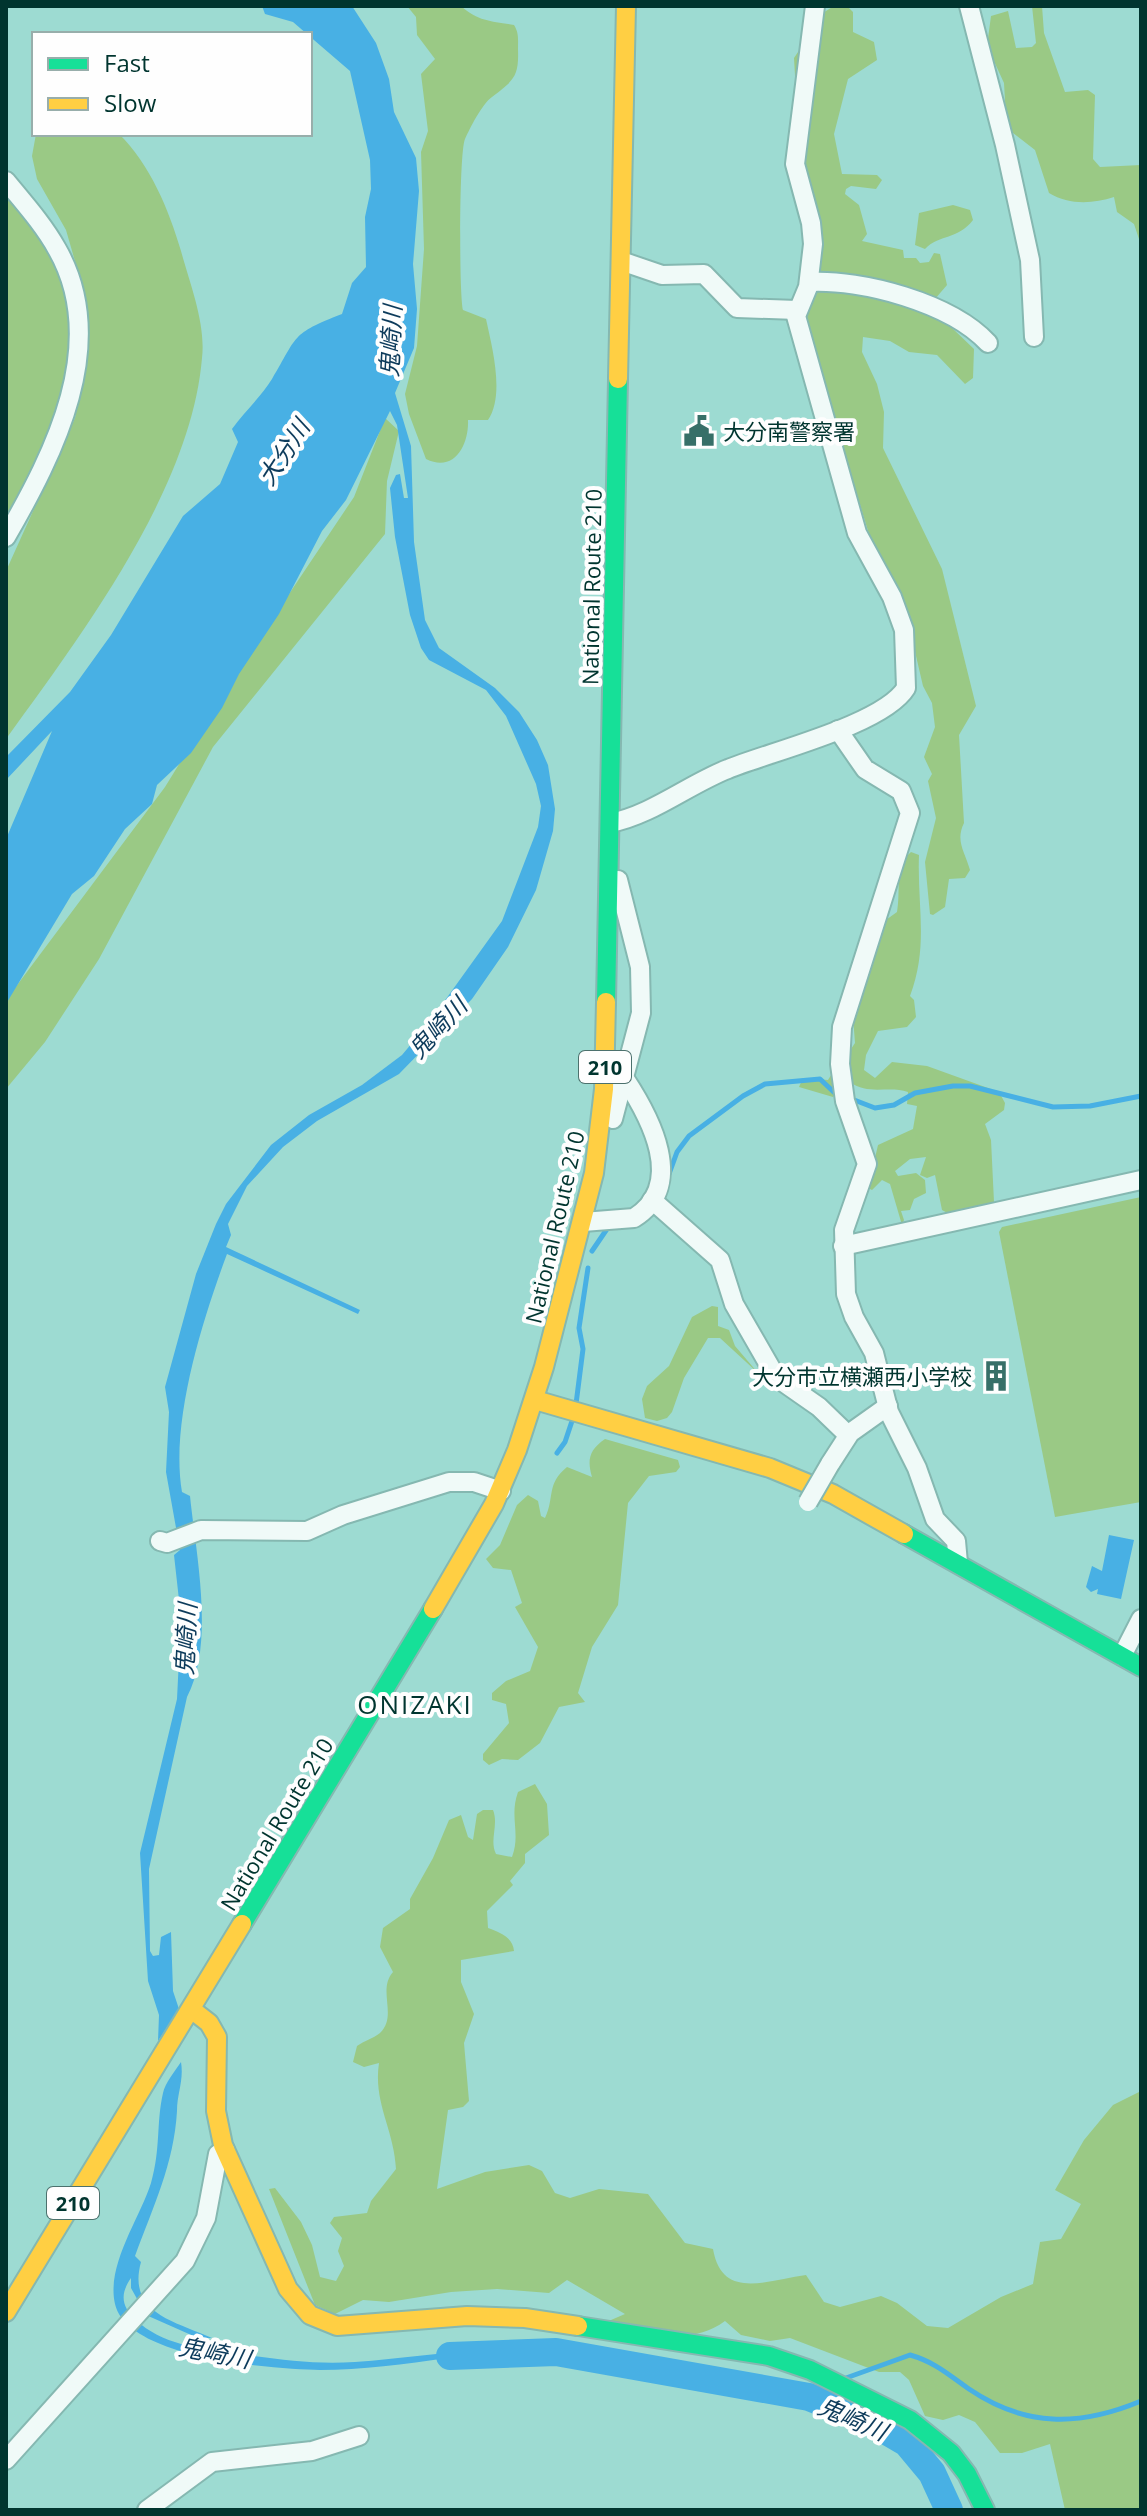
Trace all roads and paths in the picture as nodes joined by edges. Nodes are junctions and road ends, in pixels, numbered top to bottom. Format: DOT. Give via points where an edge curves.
graph roads {
  1 [pos="626,6"];
  2 [pos="815,6"];
  3 [pos="969,6"];
  4 [pos="6,181"];
  5 [pos="621,261"];
  6 [pos="809,282"];
  7 [pos="797,310"];
  8 [pos="1034,337"];
  9 [pos="988,343"];
  10 [pos="6,537"];
  11 [pos="838,730"];
  12 [pos="610,823"];
  13 [pos="610,847"];
  14 [pos="625,1079"];
  15 [pos="1141,1180"];
  16 [pos="591,1191"];
  17 [pos="652,1200"];
  18 [pos="583,1222"];
  19 [pos="843,1246"];
  20 [pos="535,1400"];
  21 [pos="888,1406"];
  22 [pos="848,1435"];
  23 [pos="501,1491"];
  24 [pos="808,1502"];
  25 [pos="164,1542"];
  26 [pos="958,1563"];
  27 [pos="1141,1619"];
  28 [pos="1122,1656"];
  29 [pos="1141,1667"];
  30 [pos="186,2017"];
  31 [pos="225,2150"];
  32 [pos="6,2312"];
  33 [pos="359,2436"];
  34 [pos="6,2460"];
  35 [pos="147,2510"];
  36 [pos="985,2510"];
  1 -- 5 [label="main road, National Route 210 / 210"];
  2 -- 6 [label="street" via="795,164 813,234"];
  3 -- 8 [label="street" via="1030,260"];
  4 -- 10 [label="street" via="58,251 75,297 79,332 58,434 38,483"];
  5 -- 7 [label="street" via="662,275 704,274 737,308"];
  5 -- 12 [label="main road, National Route 210 / 210"];
  6 -- 7 [label="street"];
  6 -- 9 [label="street" via="848,282 941,311 962,320"];
  7 -- 11 [label="street" via="857,533 892,597 906,643 905,691"];
  11 -- 12 [label="street" via="725,770"];
  11 -- 19 [label="street" via="862,767 904,794 910,813 842,1027 843,1089 867,1164"];
  12 -- 13 [label="main road, National Route 210 / 210"];
  13 -- 14 [label="street" via="641,978 640,1025"];
  13 -- 16 [label="main road, National Route 210 / 210" via="604,1089"];
  14 -- 16 [label="street"];
  14 -- 17 [label="street" via="660,1144"];
  15 -- 19 [label="street"];
  16 -- 18 [label="main road, National Route 210 / 210"];
  17 -- 18 [label="street" via="634,1218"];
  17 -- 22 [label="street" via="720,1260 734,1304 776,1377"];
  18 -- 20 [label="main road, National Route 210 / 210"];
  19 -- 21 [label="street" via="849,1306 874,1353"];
  20 -- 23 [label="main road, National Route 210 / 210"];
  20 -- 26 [label="main road" via="796,1477"];
  21 -- 22 [label="street"];
  21 -- 26 [label="street" via="935,1519 956,1541"];
  22 -- 24 [label="street, bridge"];
  23 -- 25 [label="street" via="474,1482 449,1482 307,1531 197,1531"];
  23 -- 30 [label="main road, National Route 210 / 210" via="450,1585"];
  26 -- 28 [label="main road"];
  27 -- 28 [label="street"];
  28 -- 29 [label="main road"];
  30 -- 31 [label="main road" via="209,2023 217,2037 216,2111"];
  30 -- 32 [label="main road, National Route 210 / 210"];
  31 -- 34 [label="street" via="218,2154 206,2218 185,2261"];
  31 -- 36 [label="main road" via="288,2289 319,2320 345,2326 497,2316 769,2356 810,2370 910,2420 951,2453"];
  33 -- 35 [label="street" via="312,2451 212,2462"];
}
